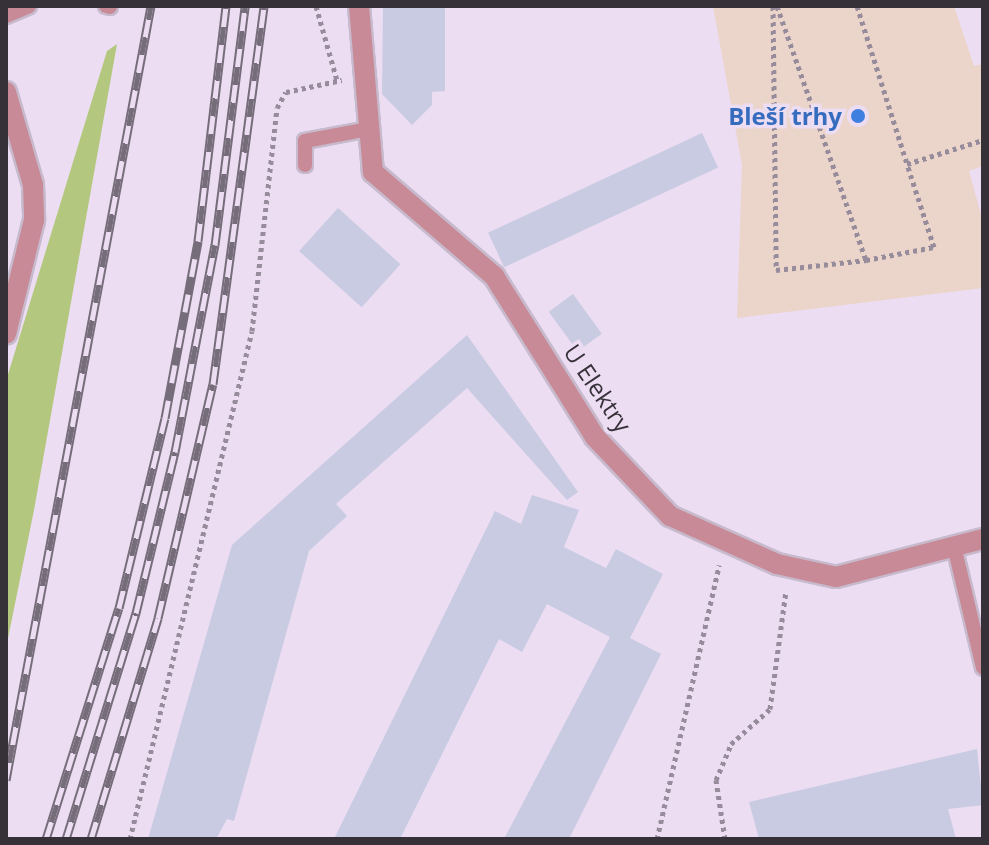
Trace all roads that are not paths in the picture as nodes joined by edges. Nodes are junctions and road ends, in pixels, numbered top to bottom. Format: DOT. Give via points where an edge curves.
graph roads {
  1 [pos="29,6"];
  2 [pos="359,6"];
  3 [pos="6,16"];
  4 [pos="6,92"];
  5 [pos="368,129"];
  6 [pos="305,165"];
  7 [pos="6,334"];
  8 [pos="983,539"];
  9 [pos="954,546"];
  10 [pos="983,668"];
  1 -- 3 [label="lane"];
  2 -- 5 [label="street, U Elektry"];
  4 -- 7 [label="street" via="33,185 34,220"];
  5 -- 6 [label="lane" via="305,141"];
  5 -- 9 [label="street, U Elektry" via="373,172 494,276 595,437 670,516 789,566 836,577"];
  8 -- 9 [label="street, U Elektry"];
  9 -- 10 [label="lane"];
}
